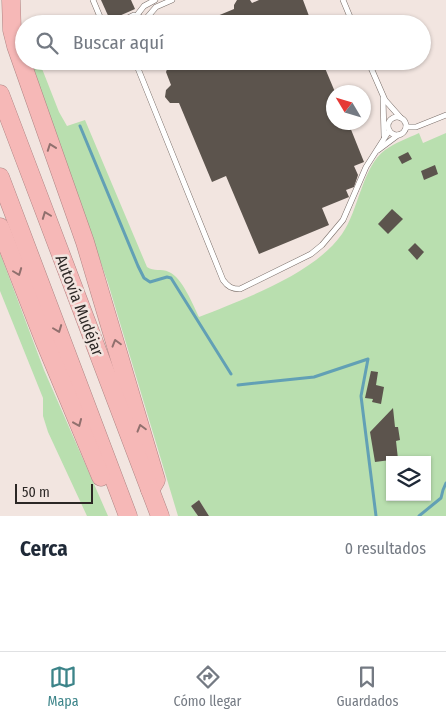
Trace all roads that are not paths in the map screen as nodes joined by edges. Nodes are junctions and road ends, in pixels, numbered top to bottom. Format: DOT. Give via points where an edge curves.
graph roads {
  1 [pos="11,0"];
  2 [pos="93,0"];
  3 [pos="155,0"];
  4 [pos="172,0"];
  5 [pos="343,0"];
  6 [pos="99,15"];
  7 [pos="137,15"];
  8 [pos="150,15"];
  9 [pos="349,15"];
  10 [pos="15,42"];
  11 [pos="24,70"];
  12 [pos="139,70"];
  13 [pos="372,70"];
  14 [pos="380,90"];
  15 [pos="0,94"];
  16 [pos="446,115"];
  17 [pos="400,117"];
  18 [pos="383,125"];
  19 [pos="406,127"];
  20 [pos="388,130"];
  21 [pos="398,135"];
  22 [pos="384,136"];
  23 [pos="375,151"];
  24 [pos="0,177"];
  25 [pos="0,227"];
  26 [pos="150,490"];
  27 [pos="118,516"];
  28 [pos="128,516"];
  29 [pos="160,516"];
  10 -- 1 [label="highway, one-way"];
  2 -- 6 [label="lane"];
  3 -- 7 [label="lane"];
  4 -- 8 [label="lane" via="156,7"];
  5 -- 9 [label="lane"];
  26 -- 11 [label="highway, one-way" via="156,480 154,470 85,242"];
  12 -- 23 [label="lane" via="223,280 234,289 311,254 322,245 343,220"];
  13 -- 14 [label="lane"];
  14 -- 17 [label="lane"];
  14 -- 18 [label="lane" via="384,105"];
  26 -- 15 [label="highway, Autovía Mudéjar, one-way"];
  16 -- 19 [label="lane" via="416,127"];
  17 -- 19 [label="lane"];
  17 -- 20 [label="lane" via="389,121"];
  18 -- 20 [label="lane"];
  18 -- 22 [label="lane"];
  19 -- 21 [label="lane"];
  20 -- 21 [label="lane"];
  20 -- 22 [label="lane"];
  21 -- 23 [label="lane"];
  22 -- 23 [label="lane"];
  24 -- 28 [label="highway, Autovía Mudéjar, one-way"];
  25 -- 27 [label="highway, one-way"];
  26 -- 29 [label="highway, Autovía Mudéjar"];
}
